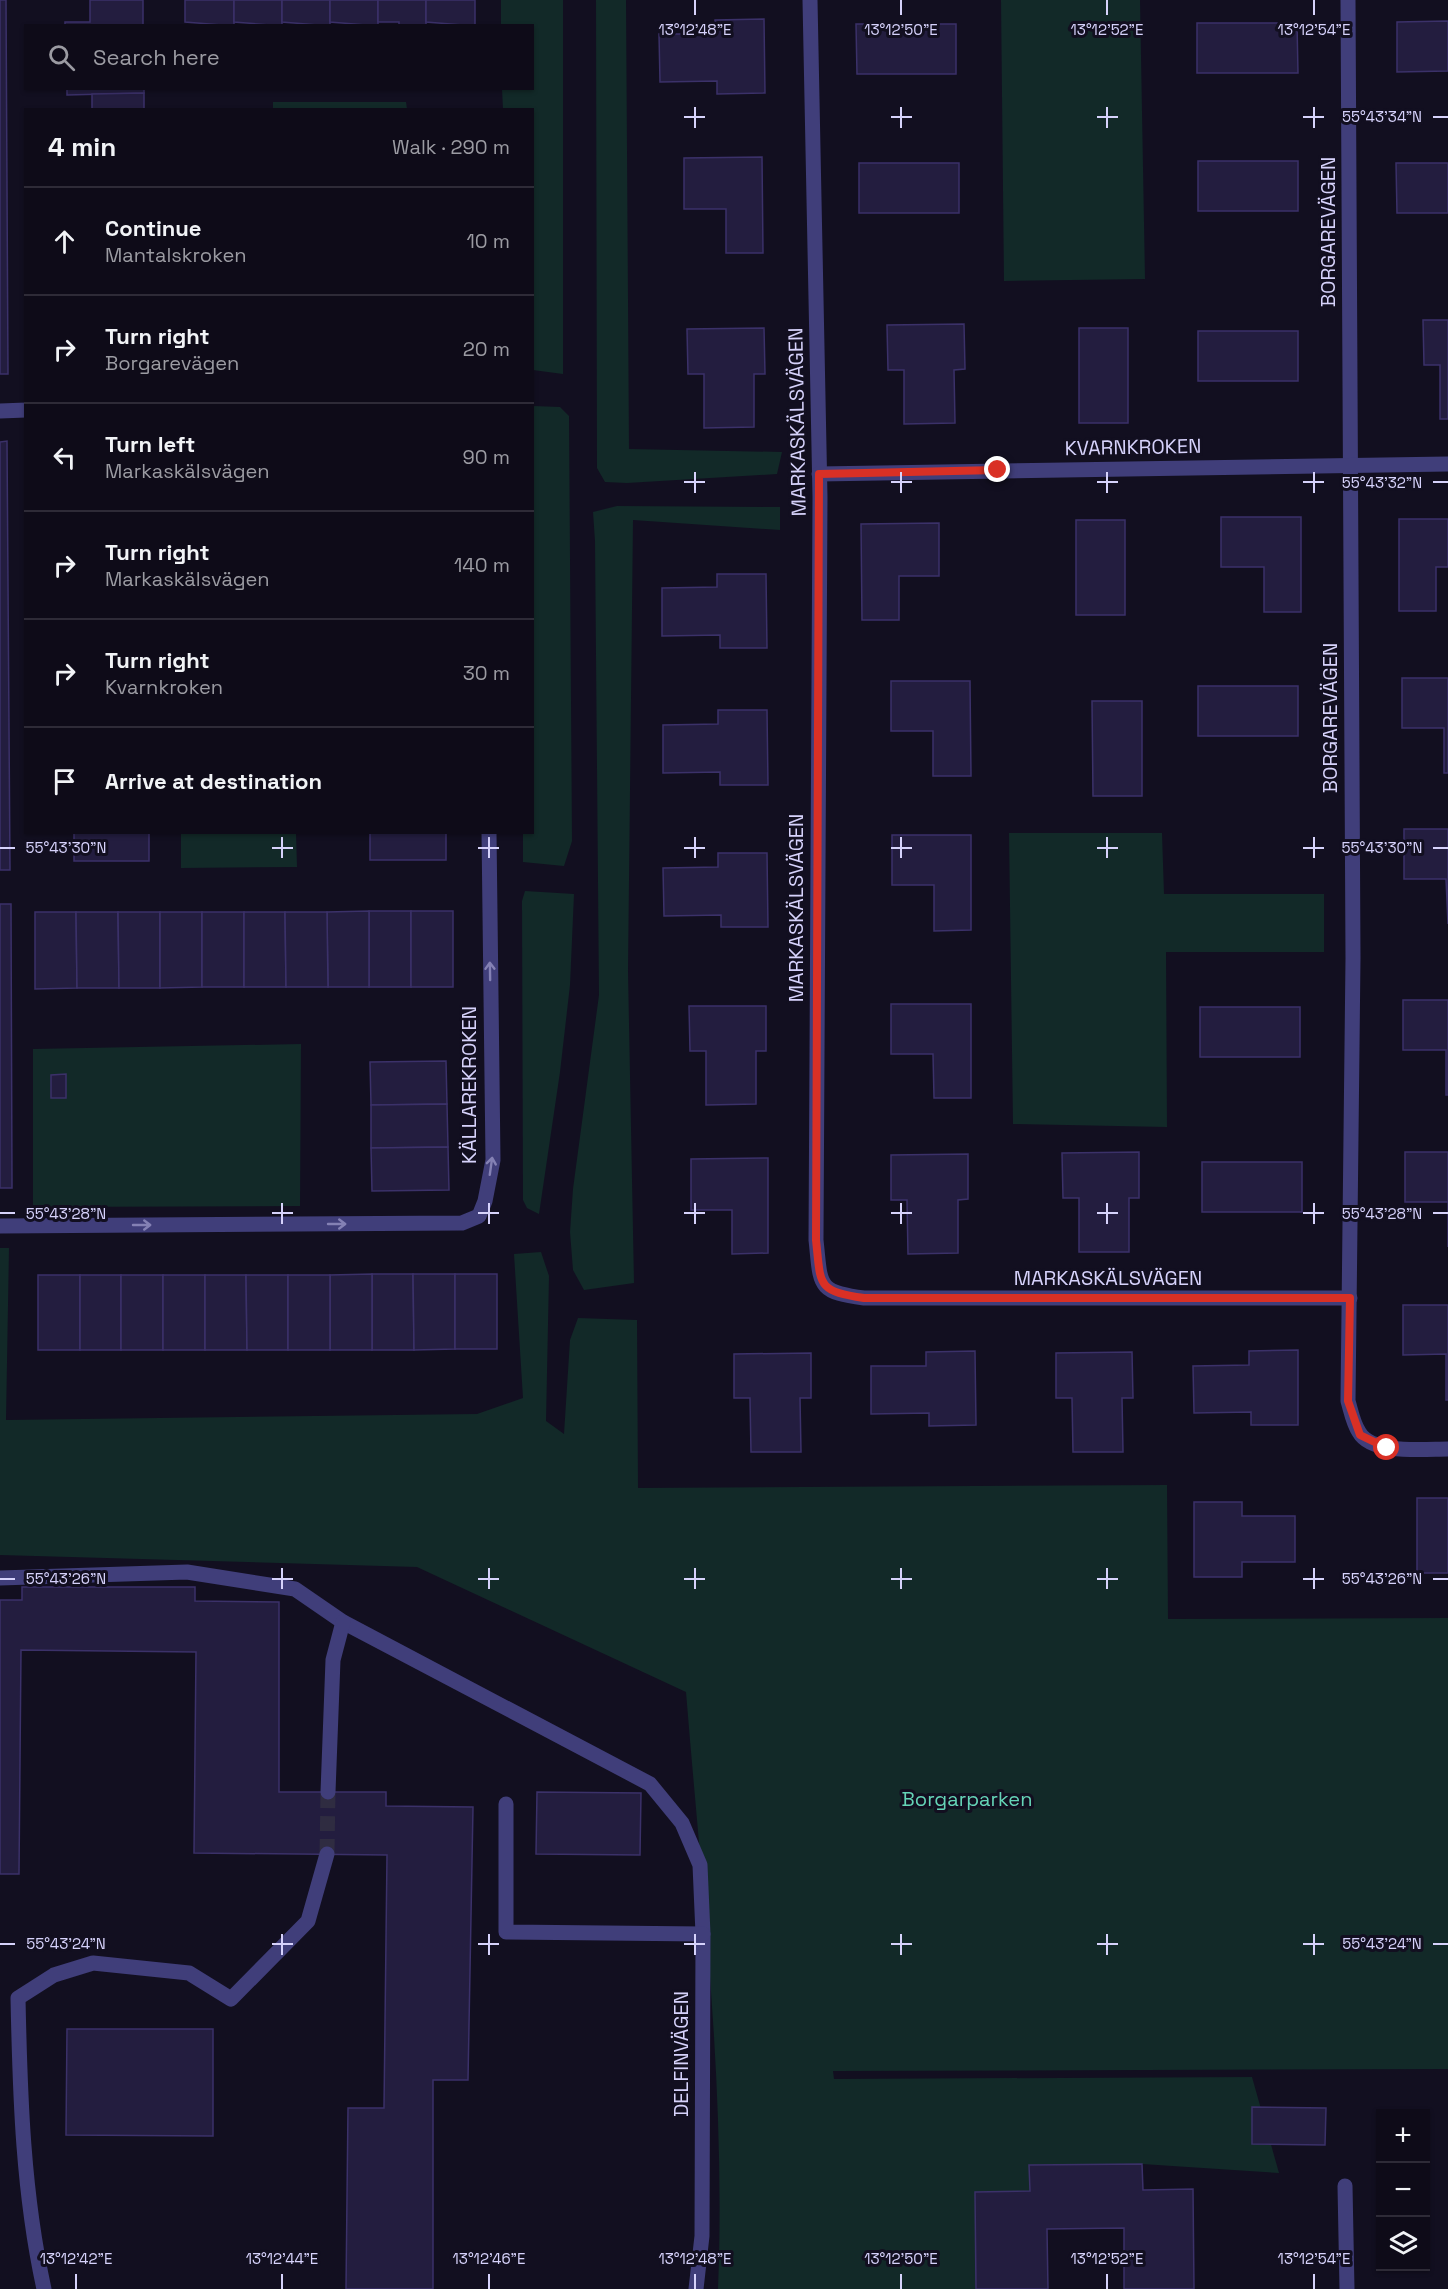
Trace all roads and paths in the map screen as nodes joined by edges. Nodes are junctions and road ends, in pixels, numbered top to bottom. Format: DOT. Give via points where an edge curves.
graph roads {
  1 [pos="810,0"];
  2 [pos="1348,0"];
  3 [pos="24,410"];
  4 [pos="0,411"];
  5 [pos="1349,464"];
  6 [pos="1448,464"];
  7 [pos="819,474"];
  8 [pos="489,834"];
  9 [pos="0,1226"];
  10 [pos="1350,1298"];
  11 [pos="1448,1449"];
  12 [pos="0,1578"];
  13 [pos="343,1622"];
  14 [pos="328,1792"];
  15 [pos="506,1804"];
  16 [pos="327,1854"];
  17 [pos="703,1934"];
  18 [pos="1345,2186"];
  19 [pos="44,2289"];
  20 [pos="696,2289"];
  21 [pos="1347,2289"];
  1 -- 7 [label="street, MARKASKÄLSVÄGEN"];
  2 -- 5 [label="street, BORGAREVÄGEN"];
  3 -- 4 [label="street"];
  5 -- 6 [label="street, KVARNKROKEN"];
  5 -- 7 [label="street, KVARNKROKEN"];
  5 -- 10 [label="street, BORGAREVÄGEN" via="1353,946"];
  7 -- 10 [label="street, MARKASKÄLSVÄGEN" via="816,1240 820,1277 827,1289 864,1298"];
  9 -- 8 [label="street, KÄLLAREKROKEN, one-way" via="462,1223 479,1216 493,1160"];
  10 -- 11 [label="street, BORGAREVÄGEN" via="1348,1401 1360,1435 1387,1448"];
  12 -- 13 [label="street, DELFINVÄGEN" via="187,1572 295,1589"];
  13 -- 14 [label="street" via="333,1660"];
  13 -- 17 [label="street, DELFINVÄGEN" via="650,1784 682,1823 700,1865"];
  15 -- 17 [label="street" via="506,1932"];
  16 -- 19 [label="street" via="308,1921 231,1999 189,1973 93,1963 54,1975 18,1998 21,2127 31,2229"];
  17 -- 20 [label="street, DELFINVÄGEN" via="702,2236"];
  18 -- 21 [label="street"];
}
